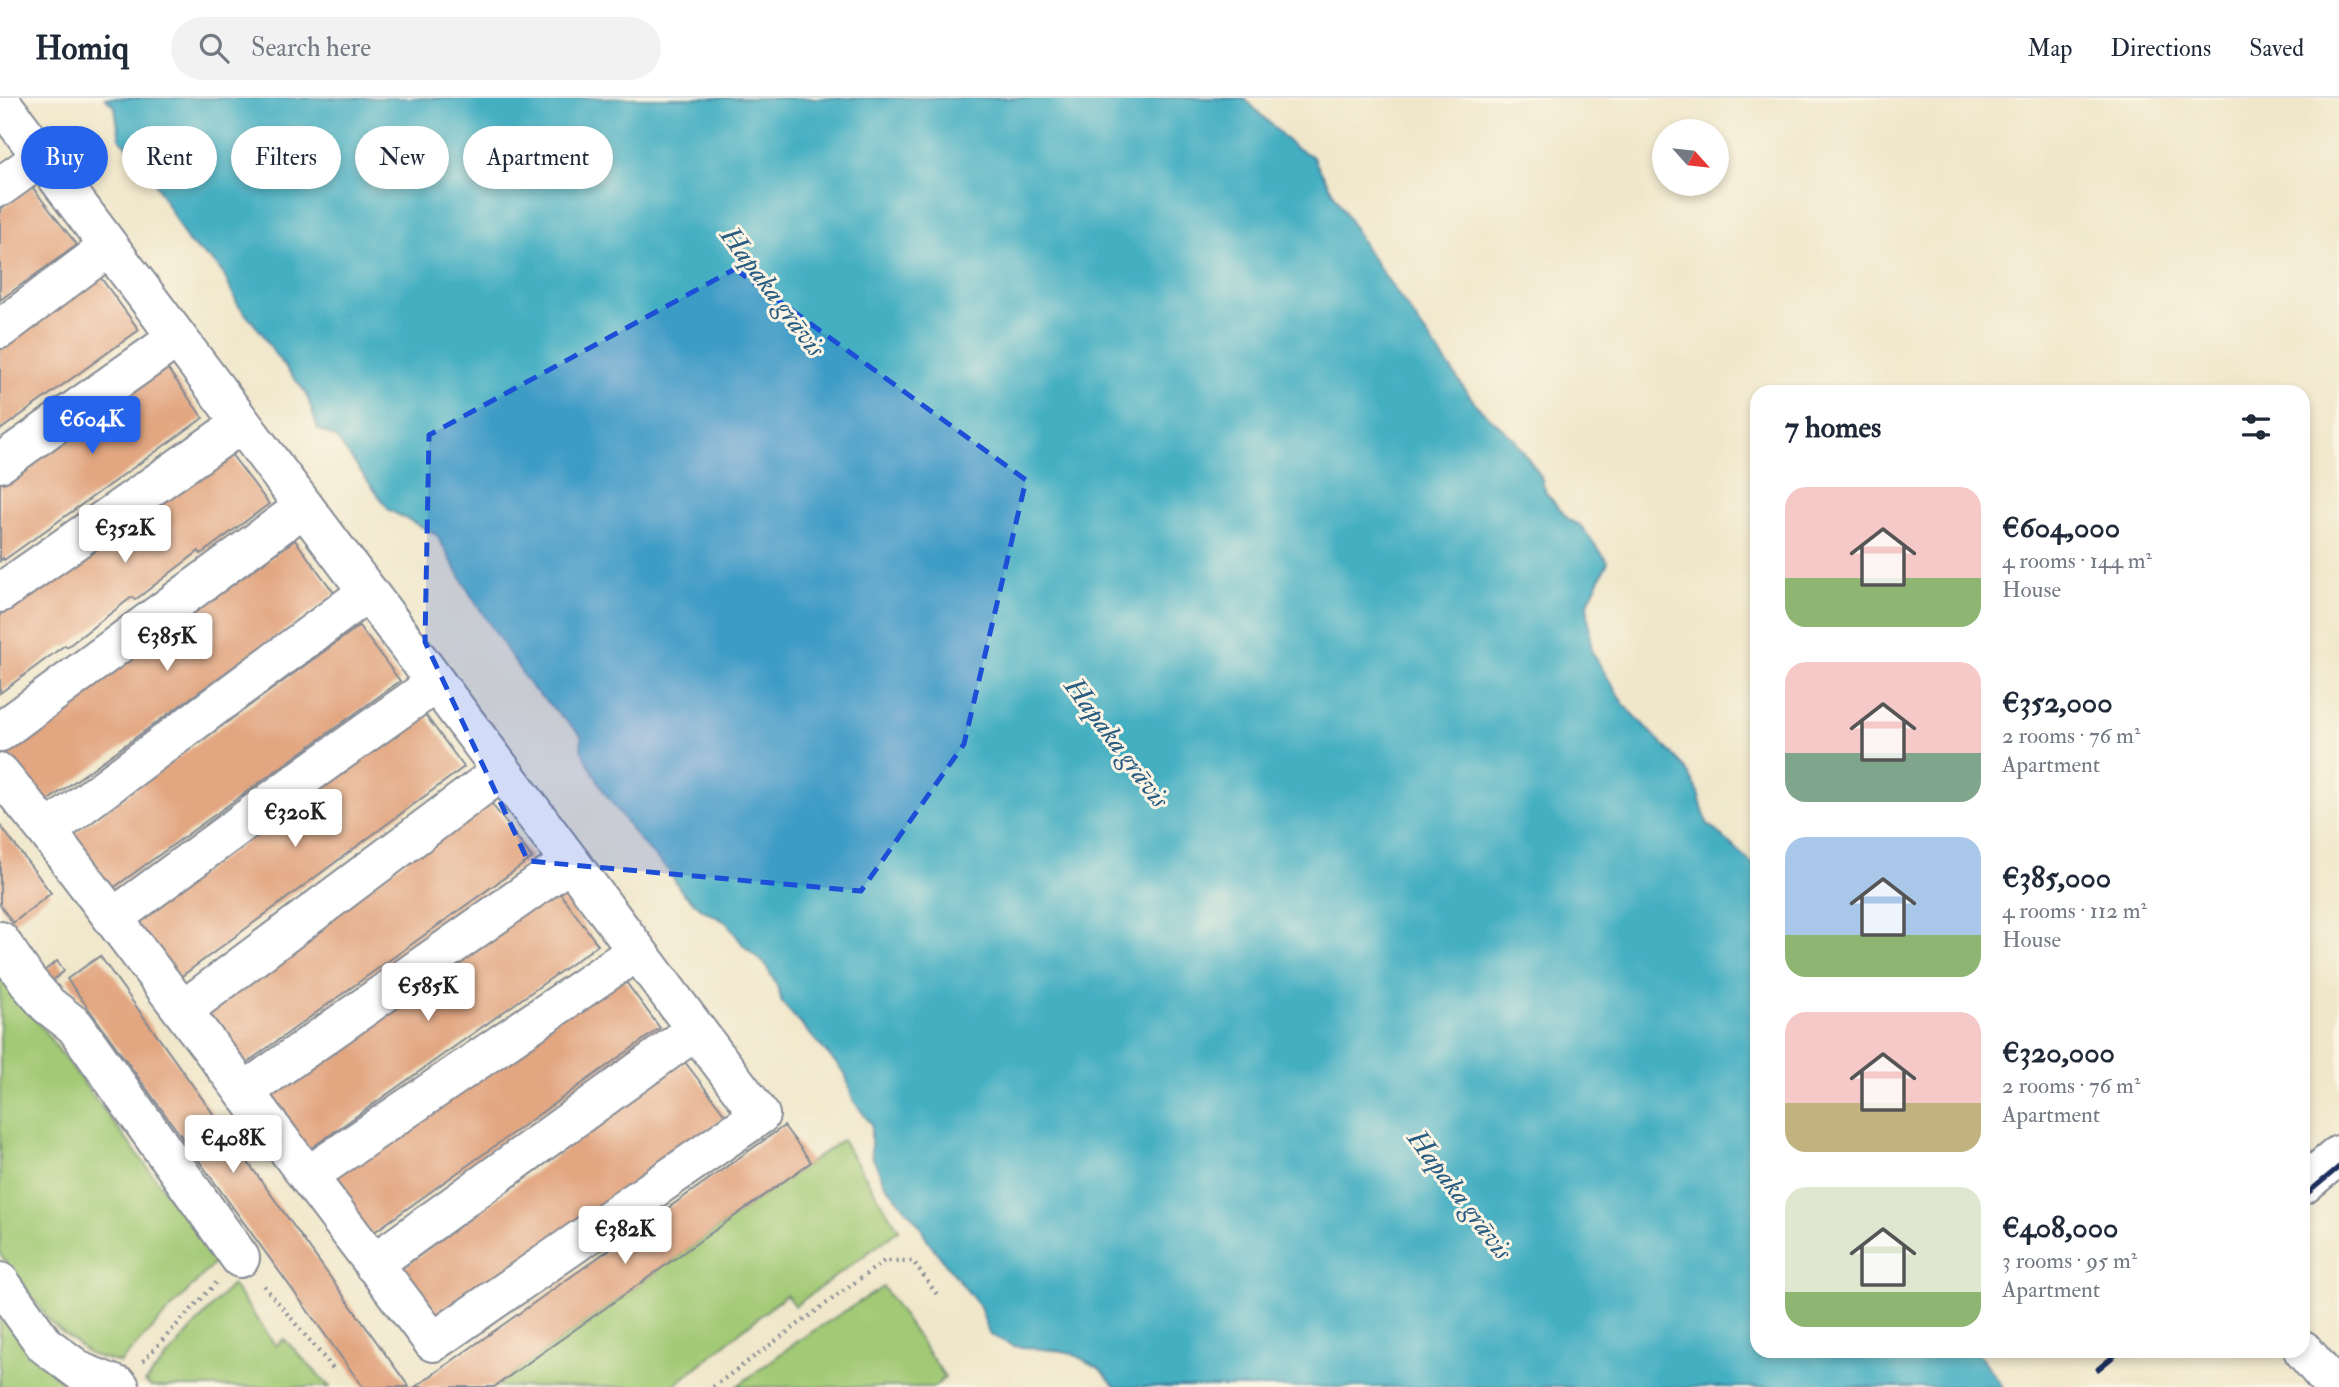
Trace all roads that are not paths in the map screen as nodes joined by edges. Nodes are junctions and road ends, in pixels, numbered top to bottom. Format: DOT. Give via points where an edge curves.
graph roads {
  1 [pos="0,102"];
  2 [pos="21,130"];
  3 [pos="21,172"];
  4 [pos="0,187"];
  5 [pos="65,189"];
  6 [pos="109,247"];
  7 [pos="0,329"];
  8 [pos="177,338"];
  9 [pos="241,424"];
  10 [pos="0,463"];
  11 [pos="304,507"];
  12 [pos="368,592"];
  13 [pos="0,593"];
  14 [pos="436,683"];
  15 [pos="0,732"];
  16 [pos="502,771"];
  17 [pos="0,773"];
  18 [pos="47,831"];
  19 [pos="570,862"];
  20 [pos="113,918"];
  21 [pos="0,941"];
  22 [pos="637,951"];
  23 [pos="183,1010"];
  24 [pos="696,1030"];
  25 [pos="244,1092"];
  26 [pos="2339,1155"];
  27 [pos="308,1177"];
  28 [pos="2310,1179"];
  29 [pos="240,1258"];
  30 [pos="373,1264"];
  31 [pos="0,1282"];
  32 [pos="2310,1358"];
  33 [pos="119,1386"];
  34 [pos="2334,1387"];
  1 -- 2 [label="street"];
  3 -- 4 [label="street"];
  5 -- 6 [label="street"];
  6 -- 7 [label="street"];
  6 -- 8 [label="street"];
  8 -- 9 [label="street"];
  8 -- 10 [label="street"];
  9 -- 11 [label="street"];
  9 -- 13 [label="street"];
  11 -- 12 [label="street"];
  11 -- 15 [label="street"];
  12 -- 14 [label="street"];
  12 -- 18 [label="street"];
  14 -- 16 [label="street"];
  14 -- 20 [label="street"];
  16 -- 19 [label="street"];
  16 -- 23 [label="street"];
  17 -- 18 [label="street"];
  18 -- 20 [label="street"];
  19 -- 22 [label="street"];
  19 -- 25 [label="street"];
  20 -- 23 [label="street"];
  21 -- 29 [label="street" via="48,1005 75,1026"];
  22 -- 24 [label="street"];
  22 -- 27 [label="street"];
  23 -- 25 [label="street"];
  24 -- 30 [label="street"];
  24 -- 30 [label="street" via="760,1115 433,1342"];
  25 -- 27 [label="street"];
  26 -- 28 [label="street"];
  27 -- 30 [label="street"];
  31 -- 33 [label="street" via="45,1345 81,1372"];
  32 -- 34 [label="street"];
}
